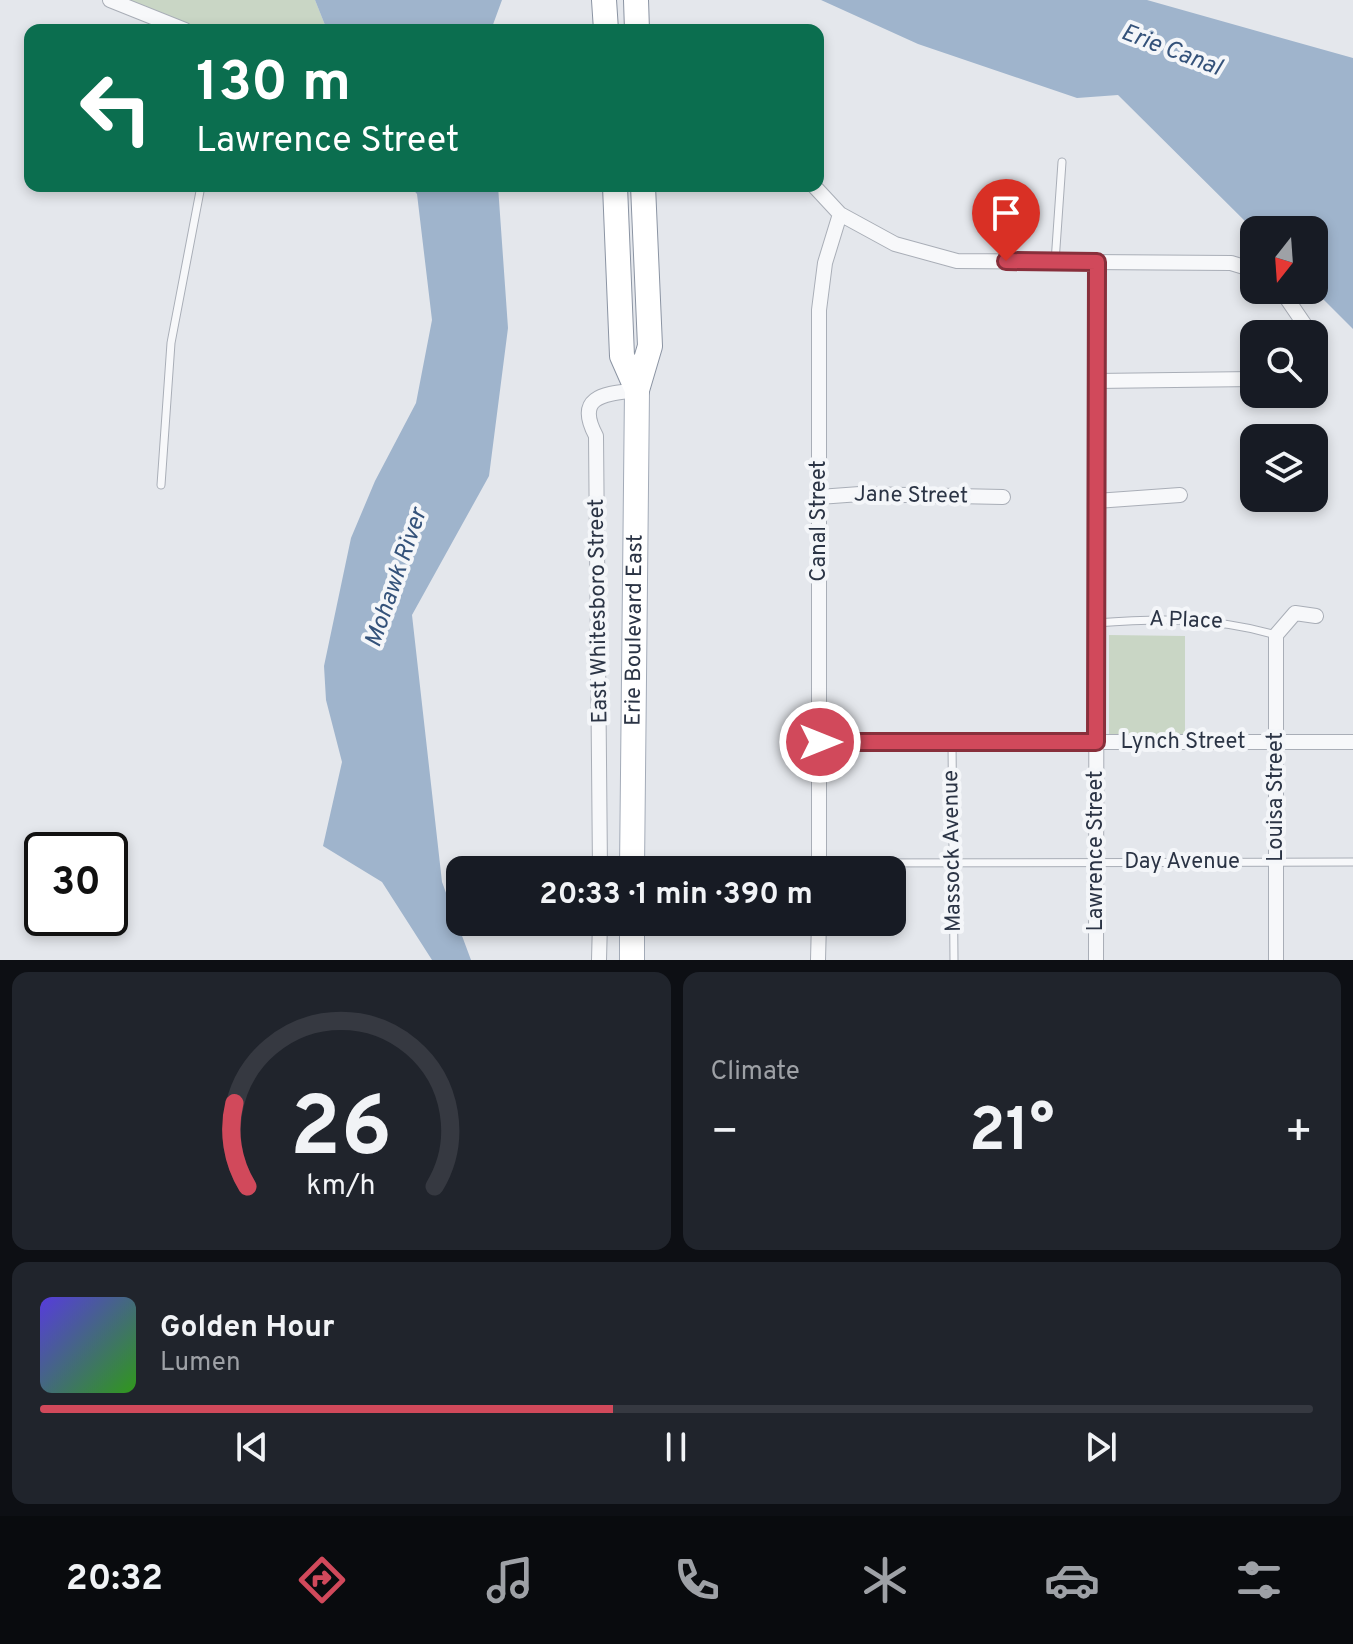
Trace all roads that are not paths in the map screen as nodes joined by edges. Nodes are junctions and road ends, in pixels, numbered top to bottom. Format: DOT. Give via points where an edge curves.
graph roads {
  1 [pos="110,0"];
  2 [pos="604,0"];
  3 [pos="636,0"];
  4 [pos="170,24"];
  5 [pos="606,24"];
  6 [pos="637,24"];
  7 [pos="1062,162"];
  8 [pos="200,192"];
  9 [pos="615,192"];
  10 [pos="643,192"];
  11 [pos="820,192"];
  12 [pos="840,214"];
  13 [pos="1055,262"];
  14 [pos="1097,262"];
  15 [pos="1240,266"];
  16 [pos="1240,379"];
  17 [pos="1096,381"];
  18 [pos="637,390"];
  19 [pos="161,485"];
  20 [pos="1180,495"];
  21 [pos="819,497"];
  22 [pos="1003,497"];
  23 [pos="1096,501"];
  24 [pos="1316,616"];
  25 [pos="1096,623"];
  26 [pos="1276,635"];
  27 [pos="952,741"];
  28 [pos="820,742"];
  29 [pos="1096,742"];
  30 [pos="1353,742"];
  31 [pos="1274,744"];
  32 [pos="600,856"];
  33 [pos="632,856"];
  34 [pos="819,856"];
  35 [pos="1096,862"];
  36 [pos="1276,862"];
  37 [pos="1353,862"];
  38 [pos="954,864"];
  39 [pos="906,865"];
  40 [pos="600,936"];
  41 [pos="632,936"];
  42 [pos="819,936"];
  43 [pos="599,960"];
  44 [pos="632,960"];
  45 [pos="818,960"];
  46 [pos="954,960"];
  47 [pos="1096,960"];
  48 [pos="1276,960"];
  1 -- 4 [label="street"];
  2 -- 5 [label="main road"];
  3 -- 6 [label="main road"];
  7 -- 13 [label="lane"];
  8 -- 19 [label="lane" via="171,343"];
  9 -- 18 [label="main road, Erie Boulevard East" via="622,356"];
  10 -- 18 [label="main road, Erie Boulevard East" via="650,346"];
  11 -- 12 [label="street"];
  12 -- 13 [label="street" via="928,255 957,261"];
  12 -- 21 [label="street, Canal Street" via="825,263 819,310"];
  13 -- 14 [label="street"];
  14 -- 15 [label="street"];
  14 -- 17 [label="street, Lawrence Street"];
  16 -- 17 [label="street"];
  17 -- 23 [label="street, Lawrence Street"];
  18 -- 32 [label="street, East Whitesboro Street" via="600,395 588,414 596,436"];
  18 -- 33 [label="main road, Erie Boulevard East"];
  20 -- 23 [label="street"];
  21 -- 22 [label="street, Jane Street"];
  21 -- 28 [label="street, Canal Street"];
  23 -- 25 [label="street, Lawrence Street"];
  24 -- 26 [label="street" via="1295,613"];
  25 -- 26 [label="lane, A Place" via="1200,619"];
  25 -- 29 [label="street, Lawrence Street"];
  26 -- 31 [label="street, Louisa Street"];
  27 -- 28 [label="street, Lynch Street"];
  27 -- 29 [label="street, Lynch Street"];
  27 -- 38 [label="lane, Massock Avenue"];
  28 -- 34 [label="street, Canal Street"];
  29 -- 31 [label="street, Lynch Street"];
  29 -- 35 [label="street, Lawrence Street"];
  30 -- 31 [label="street, Lynch Street"];
  31 -- 36 [label="street, Louisa Street"];
  35 -- 36 [label="lane, Day Avenue"];
  35 -- 38 [label="lane, Day Avenue"];
  35 -- 47 [label="street, Lawrence Street"];
  36 -- 37 [label="lane, Day Avenue"];
  36 -- 48 [label="street, Louisa Street"];
  38 -- 39 [label="lane, Day Avenue"];
  38 -- 46 [label="lane, Massock Avenue"];
  40 -- 43 [label="street"];
  41 -- 44 [label="main road"];
  42 -- 45 [label="street"];
}
